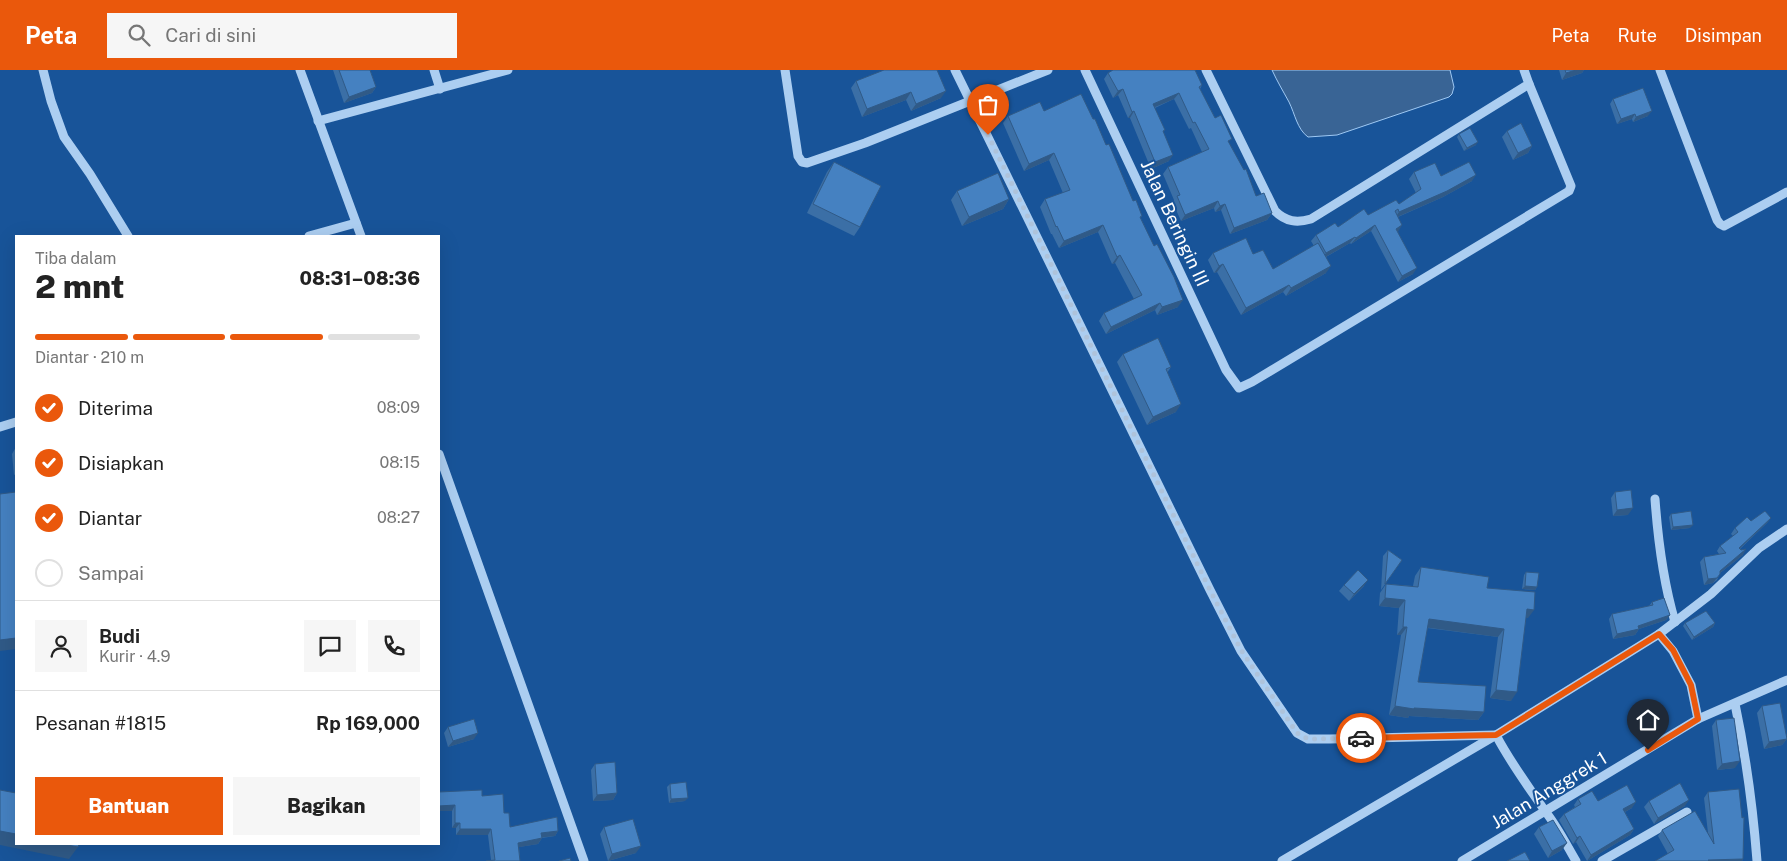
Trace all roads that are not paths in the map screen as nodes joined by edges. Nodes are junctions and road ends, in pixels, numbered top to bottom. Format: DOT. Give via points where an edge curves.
graph roads {
  1 [pos="43,70"];
  2 [pos="300,70"];
  3 [pos="434,70"];
  4 [pos="508,70"];
  5 [pos="786,70"];
  6 [pos="955,70"];
  7 [pos="1048,70"];
  8 [pos="1085,70"];
  9 [pos="1206,70"];
  10 [pos="1524,70"];
  11 [pos="1660,70"];
  12 [pos="1529,84"];
  13 [pos="440,89"];
  14 [pos="970,100"];
  15 [pos="318,121"];
  16 [pos="1787,192"];
  17 [pos="356,223"];
  18 [pos="127,235"];
  19 [pos="313,235"];
  20 [pos="361,235"];
  21 [pos="15,422"];
  22 [pos="0,427"];
  23 [pos="440,457"];
  24 [pos="1654,499"];
  25 [pos="1787,529"];
  26 [pos="1675,622"];
  27 [pos="1659,634"];
  28 [pos="1787,680"];
  29 [pos="1735,704"];
  30 [pos="1698,719"];
  31 [pos="1496,735"];
  32 [pos="1546,811"];
  33 [pos="1687,812"];
  34 [pos="584,861"];
  35 [pos="1282,861"];
  36 [pos="1462,861"];
  37 [pos="1576,861"];
  38 [pos="1602,861"];
  39 [pos="1757,861"];
  1 -- 18 [label="street" via="64,137"];
  2 -- 15 [label="street"];
  3 -- 13 [label="street"];
  4 -- 13 [label="street"];
  5 -- 14 [label="street" via="798,156 807,164"];
  6 -- 14 [label="street"];
  7 -- 14 [label="street"];
  8 -- 12 [label="street, Jalan Beringin III" via="1226,370 1239,388 1569,191 1571,186"];
  9 -- 12 [label="street" via="1275,211 1290,221 1300,222 1311,219"];
  10 -- 12 [label="street"];
  11 -- 16 [label="street" via="1720,224 1724,226"];
  13 -- 15 [label="street"];
  14 -- 31 [label="street" via="1210,590 1241,650 1297,733 1308,739"];
  15 -- 17 [label="street"];
  17 -- 19 [label="street"];
  17 -- 20 [label="street"];
  21 -- 22 [label="street"];
  23 -- 34 [label="street"];
  24 -- 26 [label="street" via="1666,592"];
  25 -- 26 [label="street" via="1759,548 1711,594"];
  26 -- 27 [label="street"];
  27 -- 30 [label="street" via="1673,650 1691,685"];
  27 -- 31 [label="street"];
  28 -- 29 [label="street, Jalan Anggrek 1"];
  29 -- 30 [label="street, Jalan Anggrek 1"];
  29 -- 39 [label="street" via="1744,745"];
  30 -- 32 [label="street, Jalan Anggrek 1"];
  31 -- 32 [label="street" via="1533,796"];
  31 -- 35 [label="street"];
  32 -- 36 [label="street, Jalan Anggrek 1"];
  32 -- 37 [label="street"];
  33 -- 38 [label="street"];
}
